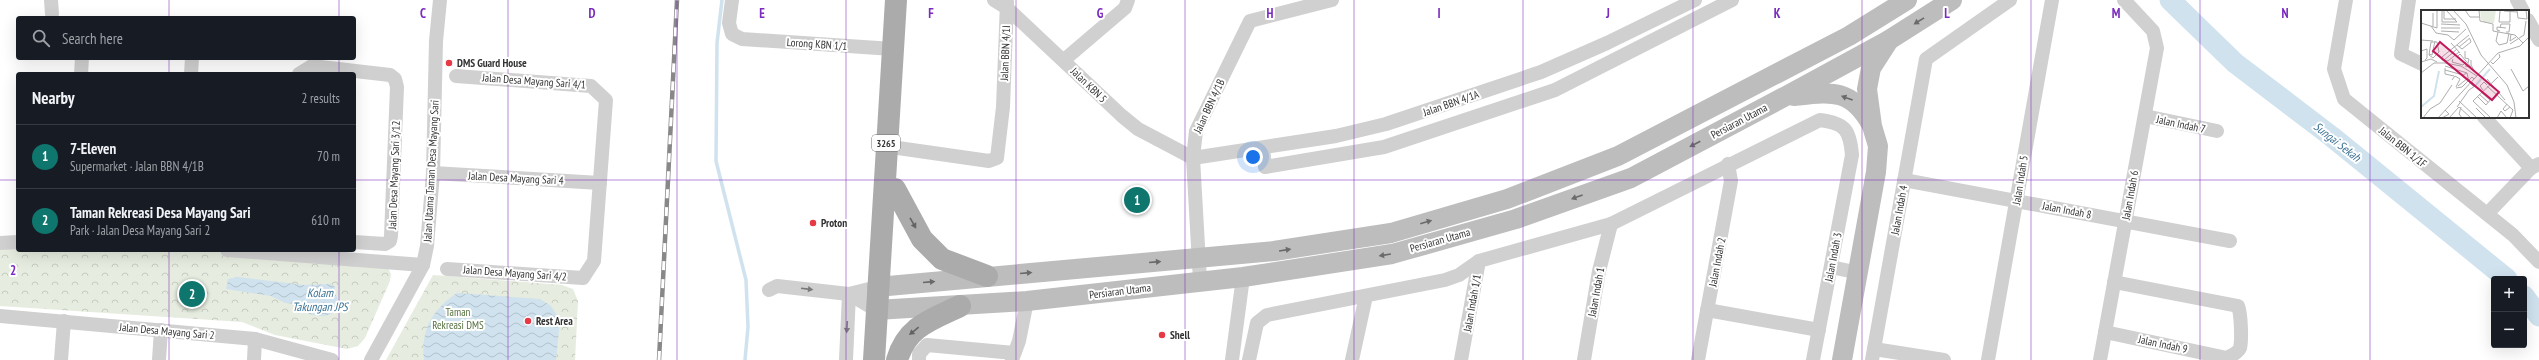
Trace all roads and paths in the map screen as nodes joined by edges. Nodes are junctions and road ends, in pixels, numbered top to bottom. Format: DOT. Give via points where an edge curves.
graph roads {
  1 [pos="51,0"];
  2 [pos="440,0"];
  3 [pos="732,0"];
  4 [pos="896,0"];
  5 [pos="906,0"];
  6 [pos="994,0"];
  7 [pos="1128,0"];
  8 [pos="1332,0"];
  9 [pos="1695,0"];
  10 [pos="1732,0"];
  11 [pos="1907,0"];
  12 [pos="1952,0"];
  13 [pos="2010,0"];
  14 [pos="2052,0"];
  15 [pos="2124,0"];
  16 [pos="2346,0"];
  17 [pos="2410,0"];
  18 [pos="2517,0"];
  19 [pos="1007,4"];
  20 [pos="2522,10"];
  21 [pos="52,14"];
  22 [pos="2529,22"];
  23 [pos="1889,40"];
  24 [pos="2539,40"];
  25 [pos="893,49"];
  26 [pos="82,60"];
  27 [pos="192,60"];
  28 [pos="1064,60"];
  29 [pos="2421,64"];
  30 [pos="81,72"];
  31 [pos="191,72"];
  32 [pos="301,72"];
  33 [pos="456,76"];
  34 [pos="1786,96"];
  35 [pos="1431,110"];
  36 [pos="2145,116"];
  37 [pos="2485,118"];
  38 [pos="1872,126"];
  39 [pos="1438,129"];
  40 [pos="2217,131"];
  41 [pos="898,148"];
  42 [pos="1263,148"];
  43 [pos="1852,155"];
  44 [pos="1193,158"];
  45 [pos="1728,164"];
  46 [pos="2535,166"];
  47 [pos="432,173"];
  48 [pos="1904,180"];
  49 [pos="600,183"];
  50 [pos="895,189"];
  51 [pos="2017,200"];
  52 [pos="2487,214"];
  53 [pos="2126,221"];
  54 [pos="1611,224"];
  55 [pos="2230,241"];
  56 [pos="16,242"];
  57 [pos="356,242"];
  58 [pos="0,243"];
  59 [pos="266,252"];
  60 [pos="286,253"];
  61 [pos="342,255"];
  62 [pos="1199,258"];
  63 [pos="1479,261"];
  64 [pos="2539,262"];
  65 [pos="423,265"];
  66 [pos="1831,267"];
  67 [pos="447,268"];
  68 [pos="1859,273"];
  69 [pos="987,276"];
  70 [pos="1243,277"];
  71 [pos="1200,281"];
  72 [pos="2114,282"];
  73 [pos="884,286"];
  74 [pos="770,290"];
  75 [pos="849,294"];
  76 [pos="1366,296"];
  77 [pos="1027,301"];
  78 [pos="960,306"];
  79 [pos="883,309"];
  80 [pos="1708,310"];
  81 [pos="0,316"];
  82 [pos="64,321"];
  83 [pos="161,330"];
  84 [pos="1819,330"];
  85 [pos="2105,332"];
  86 [pos="255,339"];
  87 [pos="1873,354"];
  88 [pos="1013,357"];
  89 [pos="61,360"];
  90 [pos="159,360"];
  91 [pos="254,360"];
  92 [pos="332,360"];
  93 [pos="370,360"];
  94 [pos="846,360"];
  95 [pos="874,360"];
  96 [pos="887,360"];
  97 [pos="897,360"];
  98 [pos="919,360"];
  99 [pos="1232,360"];
  100 [pos="1249,360"];
  101 [pos="1352,360"];
  102 [pos="1461,360"];
  103 [pos="1584,360"];
  104 [pos="1698,360"];
  105 [pos="1813,360"];
  106 [pos="1842,360"];
  107 [pos="1944,360"];
  108 [pos="1988,360"];
  109 [pos="2100,360"];
  1 -- 21 [label="street"];
  2 -- 47 [label="street, Jalan Utama Taman Desa Mayang Sari" via="436,41"];
  3 -- 25 [label="street, Lorong KBN 1/1" via="729,23 732,34 742,39"];
  4 -- 25 [label="main road, 3265"];
  5 -- 41 [label="main road, 3265"];
  6 -- 19 [label="street, Jalan KBN 5"];
  7 -- 28 [label="street" via="1125,8"];
  8 -- 44 [label="street, Jalan BBN 4/1B" via="1250,22 1196,131"];
  9 -- 35 [label="street, Jalan BBN 4/1A" via="1541,72"];
  10 -- 39 [label="street" via="1555,90"];
  62 -- 11 [label="main road, Persiaran Utama, one-way" via="1274,251 1391,233 1507,199 1618,156 1849,36"];
  12 -- 23 [label="main road, Persiaran Utama, one-way"];
  13 -- 48 [label="street, Jalan Indah 4" via="1926,59"];
  14 -- 51 [label="street, Jalan Indah 5"];
  15 -- 36 [label="street, Jalan Indah 6" via="2153,31 2157,48"];
  16 -- 52 [label="street, Jalan BBN 1/1F" via="2334,69 2344,99"];
  17 -- 29 [label="street" via="2402,54"];
  18 -- 20 [label="street"];
  19 -- 28 [label="street, Jalan KBN 5"];
  19 -- 41 [label="street, Jalan BBN 4/1I" via="1003,107 1000,150 997,158 989,161"];
  22 -- 24 [label="street"];
  23 -- 34 [label="main road, Persiaran Utama"];
  23 -- 38 [label="main road" via="1871,68 1867,88"];
  25 -- 73 [label="main road, 3265"];
  26 -- 30 [label="street"];
  27 -- 31 [label="street"];
  28 -- 44 [label="street, Jalan KBN 5" via="1127,120"];
  32 -- 57 [label="street, Jalan Desa Mayang Sari 3/12" via="312,66 390,75 395,79 397,87 390,241 385,244"];
  33 -- 49 [label="street, Jalan Desa Mayang Sari 4/1" via="591,86 606,100"];
  38 -- 34 [label="main road, one-way" via="1854,100 1837,94"];
  34 -- 70 [label="main road, Persiaran Utama, one-way" via="1631,178 1516,219 1392,254"];
  35 -- 39 [label="street"];
  35 -- 42 [label="street, Jalan BBN 4/1A" via="1336,136"];
  36 -- 40 [label="street, Jalan Indah 7"];
  36 -- 53 [label="street, Jalan Indah 6"];
  37 -- 46 [label="street"];
  38 -- 68 [label="main road" via="1878,146 1876,172"];
  39 -- 42 [label="street" via="1384,147 1265,167"];
  41 -- 50 [label="main road, 3265"];
  42 -- 44 [label="street, Jalan BBN 4/1A"];
  43 -- 45 [label="street, Jalan Indah 1/1" via="1851,141 1846,130 1835,121 1820,120"];
  43 -- 66 [label="street, Jalan Indah 3"];
  44 -- 62 [label="street, Jalan BBN 4/1B"];
  45 -- 54 [label="street, Jalan Indah 1/1"];
  45 -- 80 [label="street, Jalan Indah 2" via="1731,181"];
  46 -- 52 [label="street"];
  47 -- 49 [label="street, Jalan Desa Mayang Sari 4"];
  47 -- 65 [label="street, Jalan Utama Taman Desa Mayang Sari" via="427,246"];
  48 -- 51 [label="street, Jalan Indah 8"];
  48 -- 87 [label="street, Jalan Indah 4"];
  49 -- 67 [label="street, Jalan Desa Mayang Sari 4/2" via="594,261 583,278"];
  50 -- 69 [label="main road, one-way" via="912,222 927,244 942,259"];
  50 -- 73 [label="main road, 3265"];
  51 -- 53 [label="street, Jalan Indah 8"];
  51 -- 108 [label="street, Jalan Indah 5"];
  52 -- 64 [label="street, Jalan BBN 1/1F" via="2513,235"];
  53 -- 55 [label="street, Jalan Indah 8"];
  53 -- 72 [label="street, Jalan Indah 6"];
  54 -- 63 [label="street, Jalan Indah 1/1"];
  54 -- 103 [label="street, Jalan Indah 1" via="1599,271"];
  56 -- 58 [label="street"];
  59 -- 60 [label="street"];
  60 -- 61 [label="street"];
  61 -- 65 [label="street"];
  69 -- 62 [label="main road, Persiaran Utama, one-way"];
  62 -- 71 [label="street, Jalan BBN 4/1B"];
  63 -- 76 [label="street" via="1459,275 1445,280"];
  63 -- 102 [label="street, Jalan Indah 1/1"];
  65 -- 93 [label="street, Jalan Utama Taman Desa Mayang Sari"];
  66 -- 68 [label="street"];
  66 -- 84 [label="street, Jalan Indah 3"];
  68 -- 106 [label="main road"];
  73 -- 69 [label="main road, Persiaran Utama, one-way"];
  70 -- 71 [label="main road, Persiaran Utama"];
  70 -- 99 [label="street"];
  71 -- 77 [label="main road, Persiaran Utama"];
  72 -- 85 [label="street, Jalan Indah 6"];
  72 -- 85 [label="street, Jalan Indah 9" via="2238,306 2241,312 2240,348 2236,354 2228,358"];
  73 -- 75 [label="street"];
  73 -- 79 [label="main road, 3265"];
  74 -- 75 [label="street, one-way" via="777,286"];
  75 -- 79 [label="street"];
  75 -- 94 [label="street, one-way"];
  76 -- 100 [label="street" via="1263,318 1257,322"];
  76 -- 101 [label="street"];
  77 -- 78 [label="main road, Persiaran Utama"];
  77 -- 88 [label="street"];
  78 -- 79 [label="main road, Persiaran Utama"];
  78 -- 97 [label="main road, one-way" via="923,323 908,335"];
  79 -- 95 [label="main road, 3265"];
  79 -- 96 [label="main road, 3265"];
  80 -- 84 [label="street"];
  80 -- 104 [label="street, Jalan Indah 2"];
  81 -- 82 [label="street, Jalan Desa Mayang Sari 2"];
  82 -- 83 [label="street, Jalan Desa Mayang Sari 2"];
  82 -- 89 [label="street"];
  83 -- 86 [label="street, Jalan Desa Mayang Sari 2"];
  83 -- 90 [label="street"];
  84 -- 105 [label="street, Jalan Indah 3"];
  85 -- 109 [label="street, Jalan Indah 6"];
  86 -- 91 [label="street"];
  86 -- 92 [label="street, Jalan Desa Mayang Sari 2"];
  87 -- 107 [label="street"];
  88 -- 98 [label="street" via="927,345 919,354"];
}
